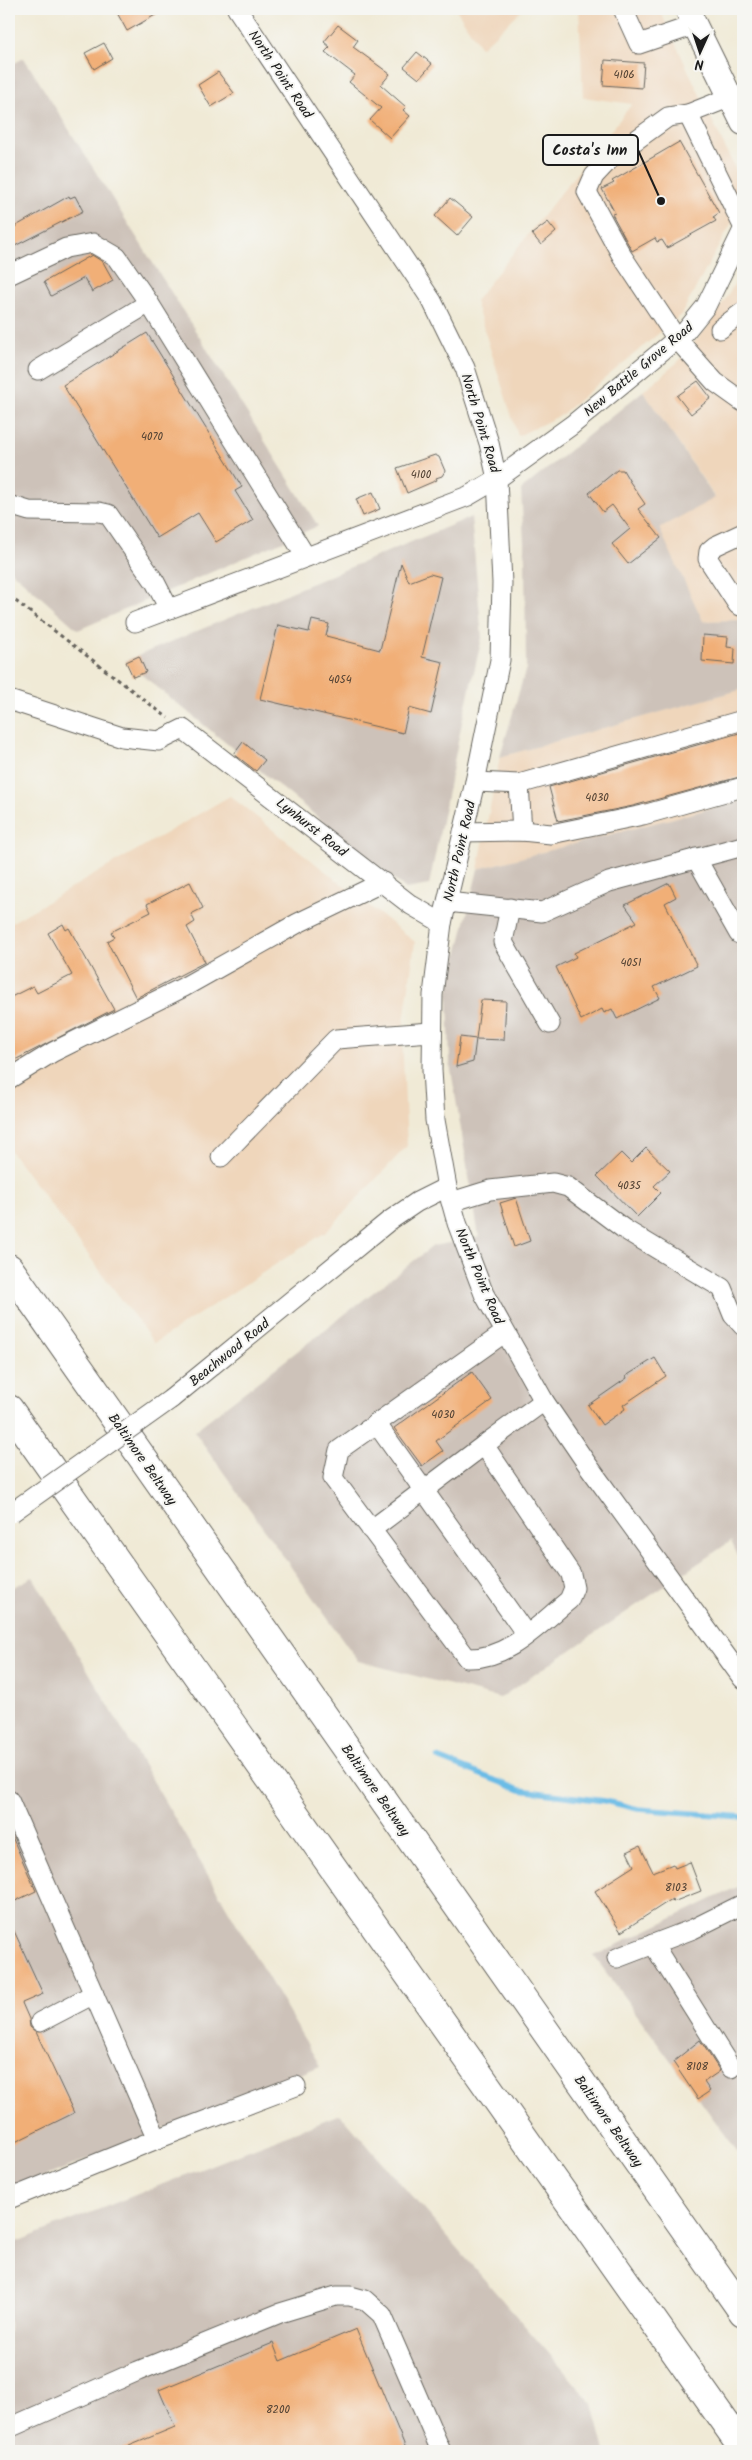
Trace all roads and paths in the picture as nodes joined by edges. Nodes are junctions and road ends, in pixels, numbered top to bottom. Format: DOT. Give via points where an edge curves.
graph roads {
  1 [pos="237,9"];
  2 [pos="623,9"];
  3 [pos="691,17"];
  4 [pos="731,97"];
  5 [pos="688,114"];
  6 [pos="743,122"];
  7 [pos="743,228"];
  8 [pos="9,276"];
  9 [pos="149,303"];
  10 [pos="743,312"];
  11 [pos="720,329"];
  12 [pos="677,339"];
  13 [pos="38,370"];
  14 [pos="743,402"];
  15 [pos="498,479"];
  16 [pos="9,505"];
  17 [pos="743,533"];
  18 [pos="306,557"];
  19 [pos="9,596"];
  20 [pos="743,607"];
  21 [pos="169,609"];
  22 [pos="135,622"];
  23 [pos="9,700"];
  24 [pos="743,720"];
  25 [pos="183,729"];
  26 [pos="475,782"];
  27 [pos="519,784"];
  28 [pos="743,787"];
  29 [pos="522,831"];
  30 [pos="463,832"];
  31 [pos="743,846"];
  32 [pos="696,858"];
  33 [pos="382,882"];
  34 [pos="447,902"];
  35 [pos="510,908"];
  36 [pos="442,923"];
  37 [pos="743,931"];
  38 [pos="550,1024"];
  39 [pos="431,1032"];
  40 [pos="9,1079"];
  41 [pos="221,1157"];
  42 [pos="449,1195"];
  43 [pos="9,1268"];
  44 [pos="743,1326"];
  45 [pos="504,1333"];
  46 [pos="544,1401"];
  47 [pos="9,1409"];
  48 [pos="376,1424"];
  49 [pos="484,1445"];
  50 [pos="423,1491"];
  51 [pos="10,1513"];
  52 [pos="371,1530"];
  53 [pos="526,1634"];
  54 [pos="743,1679"];
  55 [pos="9,1800"];
  56 [pos="743,1904"];
  57 [pos="653,1944"];
  58 [pos="617,1958"];
  59 [pos="94,1994"];
  60 [pos="40,2022"];
  61 [pos="731,2068"];
  62 [pos="296,2086"];
  63 [pos="157,2139"];
  64 [pos="9,2199"];
  65 [pos="700,2247"];
  66 [pos="743,2301"];
  67 [pos="743,2312"];
  68 [pos="9,2428"];
  69 [pos="743,2448"];
  70 [pos="441,2451"];
  1 -- 15 [label="street, North Point Road" via="432,301 465,368"];
  2 -- 3 [label="street" via="639,44"];
  3 -- 4 [label="main road"];
  4 -- 5 [label="street"];
  4 -- 6 [label="main road"];
  5 -- 7 [label="street"];
  5 -- 12 [label="street" via="668,117 611,158 594,176 587,192 622,256"];
  7 -- 12 [label="street, New Battle Grove Road" via="706,306"];
  8 -- 9 [label="street" via="66,248 93,243 117,256"];
  9 -- 13 [label="street"];
  9 -- 18 [label="street"];
  10 -- 11 [label="street"];
  12 -- 14 [label="street" via="715,382"];
  12 -- 15 [label="street, New Battle Grove Road" via="572,425"];
  15 -- 18 [label="street, New Battle Grove Road" via="468,496"];
  15 -- 26 [label="street, North Point Road" via="502,583 500,660"];
  16 -- 21 [label="street" via="29,511 108,514 155,582"];
  17 -- 20 [label="street" via="715,546 709,551 708,559 738,605"];
  18 -- 21 [label="street, New Battle Grove Road"];
  19 -- 25 [label="path"];
  21 -- 22 [label="street, New Battle Grove Road"];
  23 -- 25 [label="street" via="122,738 159,741"];
  24 -- 27 [label="street"];
  25 -- 33 [label="street, Lynhurst Road"];
  26 -- 27 [label="street"];
  26 -- 30 [label="street, North Point Road"];
  27 -- 29 [label="street"];
  28 -- 29 [label="street" via="643,815 551,834"];
  29 -- 30 [label="street"];
  30 -- 34 [label="street, North Point Road"];
  31 -- 32 [label="street"];
  32 -- 35 [label="street" via="609,882 542,912"];
  32 -- 37 [label="street" via="739,934"];
  33 -- 36 [label="street, Lynhurst Road" via="411,905"];
  33 -- 40 [label="street" via="298,923"];
  34 -- 35 [label="street"];
  34 -- 36 [label="street, North Point Road"];
  35 -- 38 [label="street" via="503,942"];
  36 -- 39 [label="street, North Point Road" via="435,965"];
  39 -- 41 [label="street" via="336,1039"];
  39 -- 42 [label="street, North Point Road" via="435,1120"];
  42 -- 44 [label="street, Beachwood Road" via="553,1183 568,1187 624,1229 722,1288 733,1315"];
  42 -- 45 [label="street, North Point Road" via="466,1250"];
  42 -- 51 [label="street, Beachwood Road, bridge" via="417,1202 389,1221 171,1399"];
  43 -- 65 [label="highway, Baltimore Beltway"];
  45 -- 46 [label="street, North Point Road"];
  45 -- 48 [label="street"];
  46 -- 49 [label="street"];
  46 -- 54 [label="street, North Point Road"];
  47 -- 69 [label="highway"];
  48 -- 50 [label="street"];
  48 -- 52 [label="street" via="339,1450 332,1478"];
  49 -- 50 [label="street"];
  49 -- 53 [label="street" via="571,1574 574,1588 569,1600"];
  50 -- 52 [label="street"];
  50 -- 53 [label="street"];
  52 -- 53 [label="street" via="467,1658 482,1659 504,1652"];
  55 -- 59 [label="street"];
  56 -- 57 [label="street" via="694,1929"];
  57 -- 58 [label="street"];
  57 -- 61 [label="street"];
  59 -- 60 [label="street"];
  59 -- 63 [label="street"];
  62 -- 63 [label="street"];
  63 -- 64 [label="street"];
  65 -- 66 [label="highway"];
  65 -- 67 [label="highway, Baltimore Beltway"];
  68 -- 70 [label="street" via="280,2313 336,2296 350,2296 365,2300 382,2315"];
}
